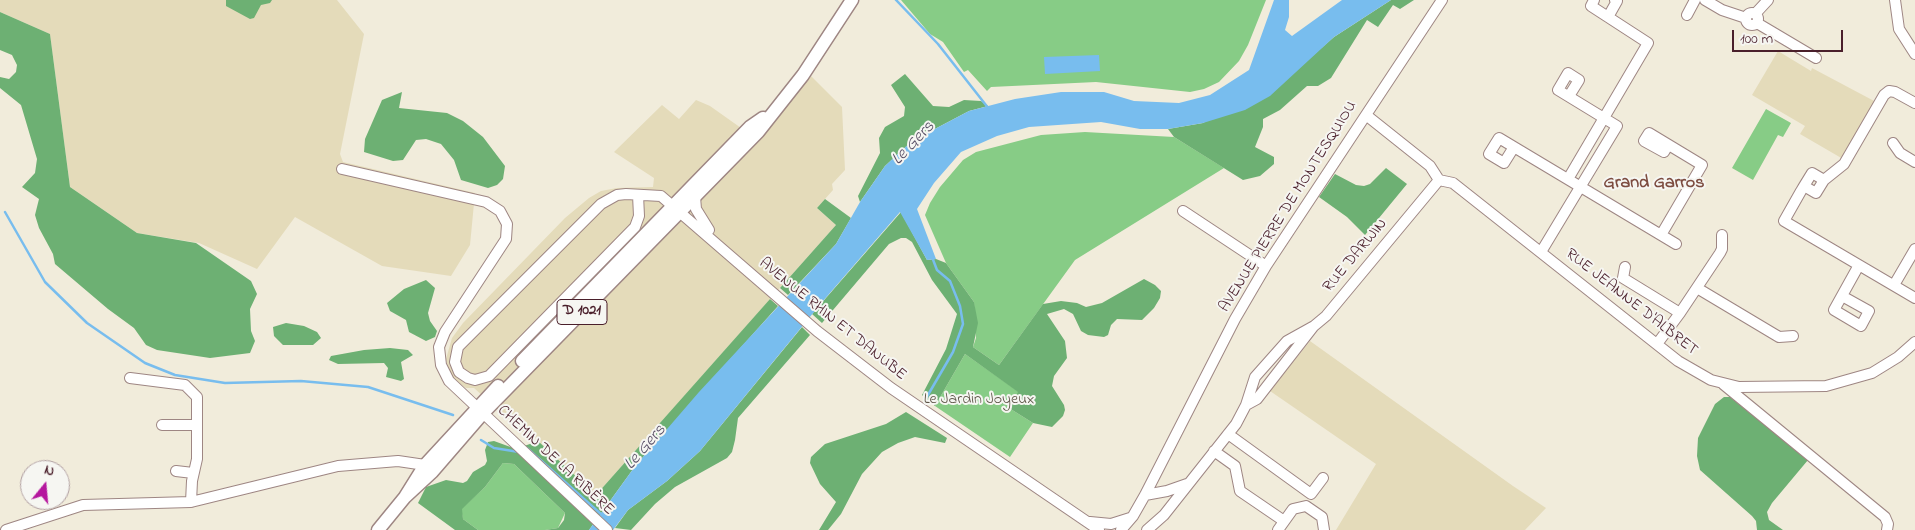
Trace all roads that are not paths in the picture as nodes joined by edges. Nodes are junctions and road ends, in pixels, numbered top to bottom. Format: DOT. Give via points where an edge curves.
graph roads {
  1 [pos="852,0"];
  2 [pos="1442,0"];
  3 [pos="1594,0"];
  4 [pos="1615,0"];
  5 [pos="1695,0"];
  6 [pos="1705,0"];
  7 [pos="1768,0"];
  8 [pos="1895,0"];
  9 [pos="1686,15"];
  10 [pos="1608,17"];
  11 [pos="1753,18"];
  12 [pos="1915,54"];
  13 [pos="1816,58"];
  14 [pos="1569,96"];
  15 [pos="1915,103"];
  16 [pos="777,107"];
  17 [pos="1366,115"];
  18 [pos="1604,118"];
  19 [pos="1893,143"];
  20 [pos="1668,145"];
  21 [pos="1514,146"];
  22 [pos="1915,162"];
  23 [pos="342,169"];
  24 [pos="1568,179"];
  25 [pos="1439,180"];
  26 [pos="1824,180"];
  27 [pos="1804,186"];
  28 [pos="1580,187"];
  29 [pos="638,195"];
  30 [pos="695,197"];
  31 [pos="678,208"];
  32 [pos="1183,211"];
  33 [pos="1661,235"];
  34 [pos="1722,235"];
  35 [pos="1676,244"];
  36 [pos="1914,251"];
  37 [pos="728,252"];
  38 [pos="1541,252"];
  39 [pos="1859,265"];
  40 [pos="1266,266"];
  41 [pos="1624,267"];
  42 [pos="1894,285"];
  43 [pos="1697,288"];
  44 [pos="1842,296"];
  45 [pos="1915,298"];
  46 [pos="1680,313"];
  47 [pos="1314,326"];
  48 [pos="1793,336"];
  49 [pos="1915,342"];
  50 [pos="1657,344"];
  51 [pos="454,362"];
  52 [pos="440,365"];
  53 [pos="130,378"];
  54 [pos="1723,384"];
  55 [pos="1246,406"];
  56 [pos="479,410"];
  57 [pos="162,425"];
  58 [pos="197,425"];
  59 [pos="1228,434"];
  60 [pos="1214,450"];
  61 [pos="428,469"];
  62 [pos="176,471"];
  63 [pos="193,473"];
  64 [pos="1323,478"];
  65 [pos="1189,483"];
  66 [pos="1145,495"];
  67 [pos="191,502"];
  68 [pos="1133,516"];
  69 [pos="1281,526"];
  70 [pos="1094,527"];
  71 [pos="6,530"];
  72 [pos="378,530"];
  73 [pos="607,530"];
  74 [pos="1105,530"];
  75 [pos="1121,530"];
  76 [pos="1129,530"];
  77 [pos="1146,530"];
  78 [pos="1324,530"];
  79 [pos="1887,530"];
  1 -- 16 [label="main road, D 1021" via="824,45"];
  2 -- 17 [label="street, AVENUE PIERRE DE MONTESQUIOU"];
  3 -- 10 [label="street" via="1590,6"];
  4 -- 10 [label="street"];
  5 -- 9 [label="street"];
  6 -- 11 [label="street" via="1722,10"];
  7 -- 11 [label="street"];
  8 -- 12 [label="street" via="1899,29"];
  10 -- 18 [label="street" via="1648,43"];
  11 -- 13 [label="street"];
  14 -- 18 [label="street"];
  15 -- 26 [label="street" via="1895,92 1889,91 1884,95 1844,164"];
  16 -- 30 [label="main road, D 1021" via="758,132"];
  16 -- 31 [label="main road, D 1021" via="750,128"];
  17 -- 25 [label="street, RUE JEANNE D'ALBRET" via="1430,166"];
  17 -- 40 [label="street, AVENUE PIERRE DE MONTESQUIOU"];
  18 -- 24 [label="street"];
  18 -- 28 [label="street" via="1617,126"];
  19 -- 22 [label="street" via="1900,153"];
  20 -- 33 [label="street" via="1702,165"];
  21 -- 24 [label="street"];
  23 -- 52 [label="street" via="486,202 504,217 506,239 445,332 439,347"];
  24 -- 28 [label="street"];
  25 -- 38 [label="street, RUE JEANNE D'ALBRET" via="1453,183"];
  25 -- 47 [label="street, RUE DARWIN" via="1326,316"];
  26 -- 27 [label="street" via="1816,193"];
  26 -- 27 [label="street" via="1812,173"];
  27 -- 39 [label="street" via="1784,221"];
  28 -- 33 [label="street"];
  28 -- 38 [label="street"];
  29 -- 31 [label="street, AVENUE RHIN ET DANUBE" via="661,196"];
  29 -- 51 [label="street, AVENUE RHIN ET DANUBE" via="617,195 601,204 458,347"];
  29 -- 51 [label="street" via="639,216 635,227 489,376 468,378 459,372"];
  30 -- 31 [label="main road, D 1021"];
  30 -- 37 [label="street, AVENUE RHIN ET DANUBE" via="700,219"];
  31 -- 37 [label="street, AVENUE RHIN ET DANUBE"];
  31 -- 56 [label="main road, D 1021"];
  32 -- 40 [label="street"];
  33 -- 35 [label="street"];
  34 -- 43 [label="street" via="1722,249"];
  36 -- 42 [label="street"];
  37 -- 70 [label="street, AVENUE RHIN ET DANUBE" via="817,331 918,408"];
  38 -- 50 [label="street, RUE JEANNE D'ALBRET"];
  39 -- 42 [label="street"];
  39 -- 44 [label="street"];
  40 -- 66 [label="street, AVENUE PIERRE DE MONTESQUIOU" via="1235,319"];
  41 -- 46 [label="street" via="1623,278"];
  42 -- 45 [label="street"];
  43 -- 46 [label="street"];
  43 -- 48 [label="street" via="1779,337"];
  46 -- 50 [label="street"];
  47 -- 55 [label="street" via="1257,399"];
  47 -- 55 [label="street, RUE DARWIN" via="1287,341 1251,384"];
  49 -- 54 [label="street, RUE JEANNE D'ALBRET" via="1884,366 1843,383 1809,388 1754,388"];
  50 -- 54 [label="street, RUE JEANNE D'ALBRET" via="1695,372"];
  51 -- 52 [label="street"];
  52 -- 56 [label="street, CHEMIN DE LA RIBÈRE" via="448,381"];
  53 -- 58 [label="street" via="179,383 190,388 197,397"];
  54 -- 79 [label="street" via="1885,518"];
  55 -- 59 [label="street"];
  56 -- 61 [label="main road, D 1021"];
  56 -- 73 [label="street, CHEMIN DE LA RIBÈRE"];
  57 -- 58 [label="street"];
  58 -- 63 [label="street" via="197,459"];
  59 -- 60 [label="street"];
  59 -- 64 [label="street" via="1311,494"];
  60 -- 65 [label="street"];
  60 -- 69 [label="street" via="1235,466 1240,491"];
  61 -- 67 [label="street" via="398,461 338,466"];
  61 -- 72 [label="main road, D 1021"];
  62 -- 63 [label="street"];
  63 -- 67 [label="street"];
  65 -- 66 [label="street"];
  65 -- 77 [label="street" via="1164,515"];
  66 -- 68 [label="street, AVENUE PIERRE DE MONTESQUIOU"];
  67 -- 71 [label="street" via="83,505"];
  68 -- 70 [label="street"];
  68 -- 75 [label="street, AVENUE PIERRE DE MONTESQUIOU"];
  68 -- 76 [label="street, AVENUE PIERRE DE MONTESQUIOU"];
  69 -- 78 [label="street" via="1293,509 1306,506 1322,517"];
  70 -- 74 [label="street, AVENUE RHIN ET DANUBE"];
}
